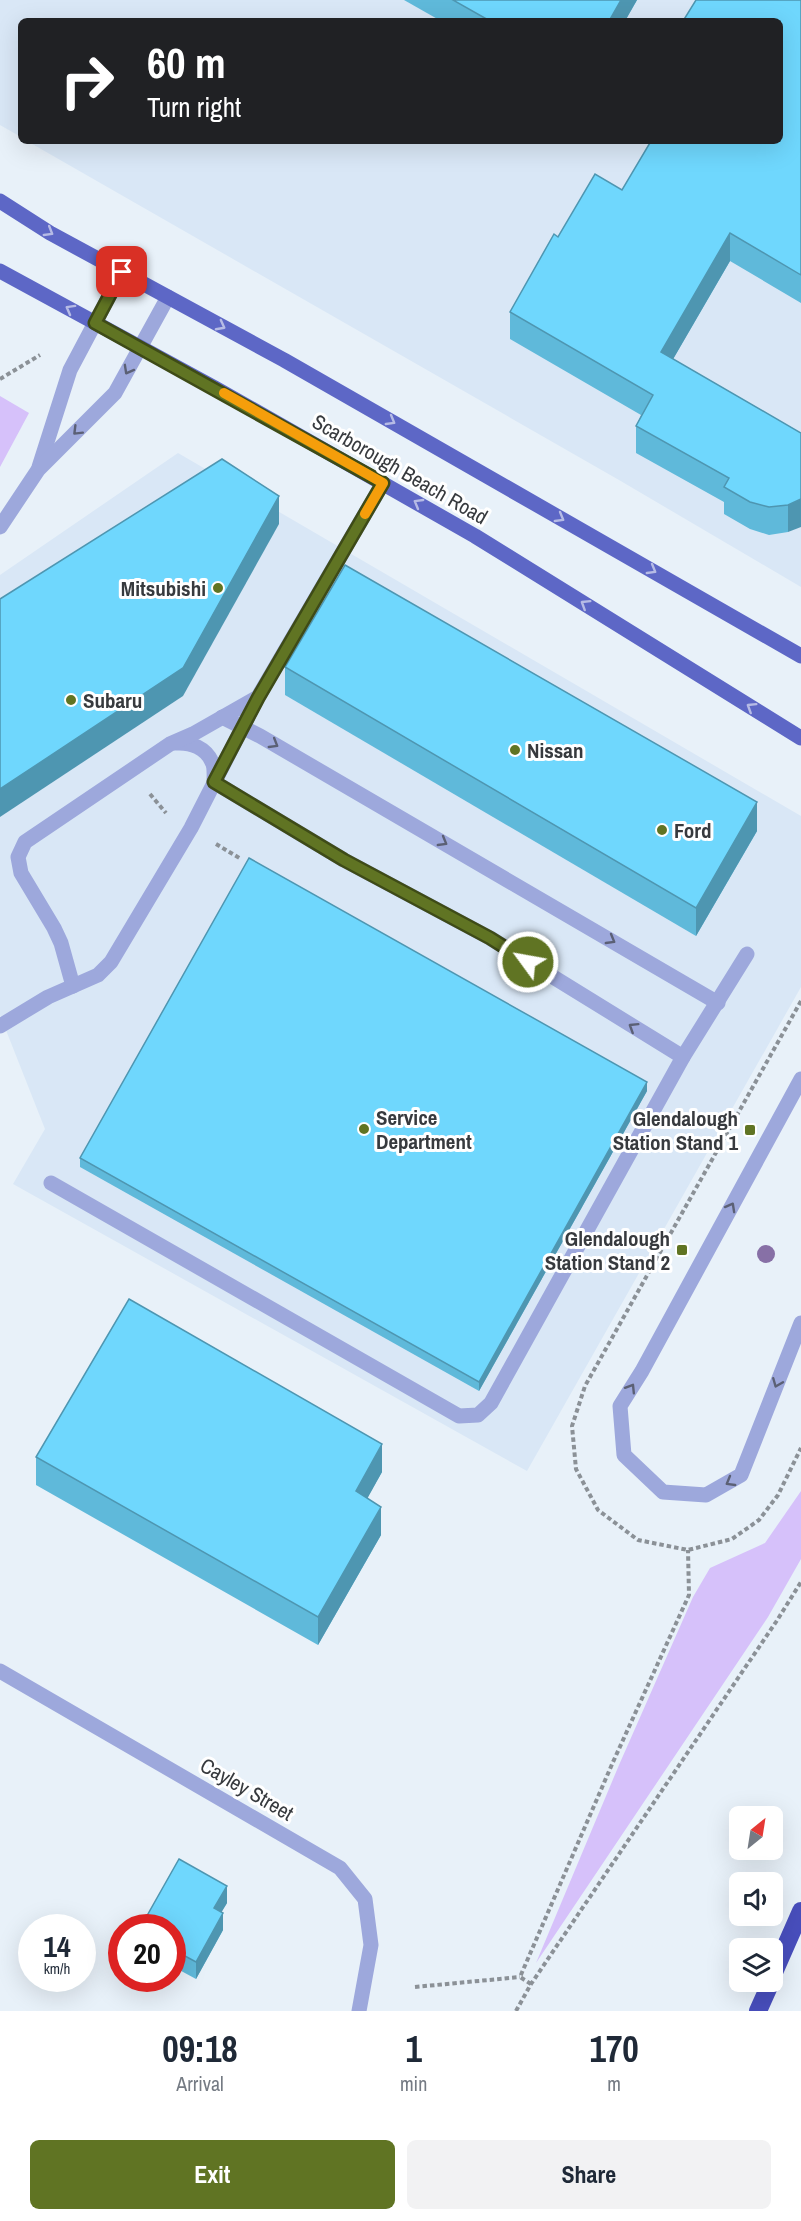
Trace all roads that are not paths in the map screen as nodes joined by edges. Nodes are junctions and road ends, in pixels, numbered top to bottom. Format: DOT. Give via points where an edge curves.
graph roads {
  1 [pos="0,201"];
  2 [pos="0,271"];
  3 [pos="122,272"];
  4 [pos="168,297"];
  5 [pos="95,323"];
  6 [pos="140,347"];
  7 [pos="38,470"];
  8 [pos="383,483"];
  9 [pos="0,527"];
  10 [pos="801,656"];
  11 [pos="258,698"];
  12 [pos="222,717"];
  13 [pos="242,727"];
  14 [pos="801,738"];
  15 [pos="170,744"];
  16 [pos="214,782"];
  17 [pos="747,954"];
  18 [pos="74,986"];
  19 [pos="718,1003"];
  20 [pos="0,1026"];
  21 [pos="683,1057"];
  22 [pos="801,1079"];
  23 [pos="51,1183"];
  24 [pos="801,1323"];
  25 [pos="0,1671"];
  26 [pos="801,1911"];
  27 [pos="783,1952"];
  28 [pos="767,1992"];
  29 [pos="359,2011"];
  30 [pos="758,2011"];
  1 -- 3 [label="main road, Scarborough Beach Road, one-way"];
  5 -- 2 [label="main road, Scarborough Beach Road, one-way"];
  3 -- 4 [label="main road, Scarborough Beach Road"];
  3 -- 5 [label="street"];
  4 -- 6 [label="street"];
  4 -- 10 [label="main road, Scarborough Beach Road, one-way"];
  5 -- 6 [label="main road, Scarborough Beach Road"];
  5 -- 7 [label="street" via="70,370"];
  6 -- 7 [label="street, one-way" via="115,393"];
  6 -- 8 [label="main road, Scarborough Beach Road"];
  7 -- 9 [label="street"];
  8 -- 11 [label="street"];
  14 -- 8 [label="main road, Scarborough Beach Road, one-way"];
  11 -- 12 [label="street"];
  11 -- 13 [label="street"];
  12 -- 13 [label="street"];
  12 -- 15 [label="street"];
  13 -- 16 [label="street"];
  13 -- 19 [label="street, one-way"];
  15 -- 16 [label="street" via="188,742 202,750 213,763"];
  15 -- 18 [label="street" via="25,842 18,857 21,873 61,943"];
  16 -- 18 [label="street" via="111,962 99,975"];
  21 -- 16 [label="street, one-way" via="490,938 344,860"];
  17 -- 19 [label="street"];
  18 -- 20 [label="street"];
  19 -- 21 [label="street"];
  21 -- 23 [label="street" via="491,1403 478,1415 459,1416"];
  24 -- 22 [label="street, one-way" via="741,1475 706,1495 663,1492 624,1455 620,1406"];
  25 -- 29 [label="street, Cayley Street" via="340,1868 365,1899 371,1945"];
  26 -- 27 [label="highway"];
  28 -- 30 [label="highway"];
}
